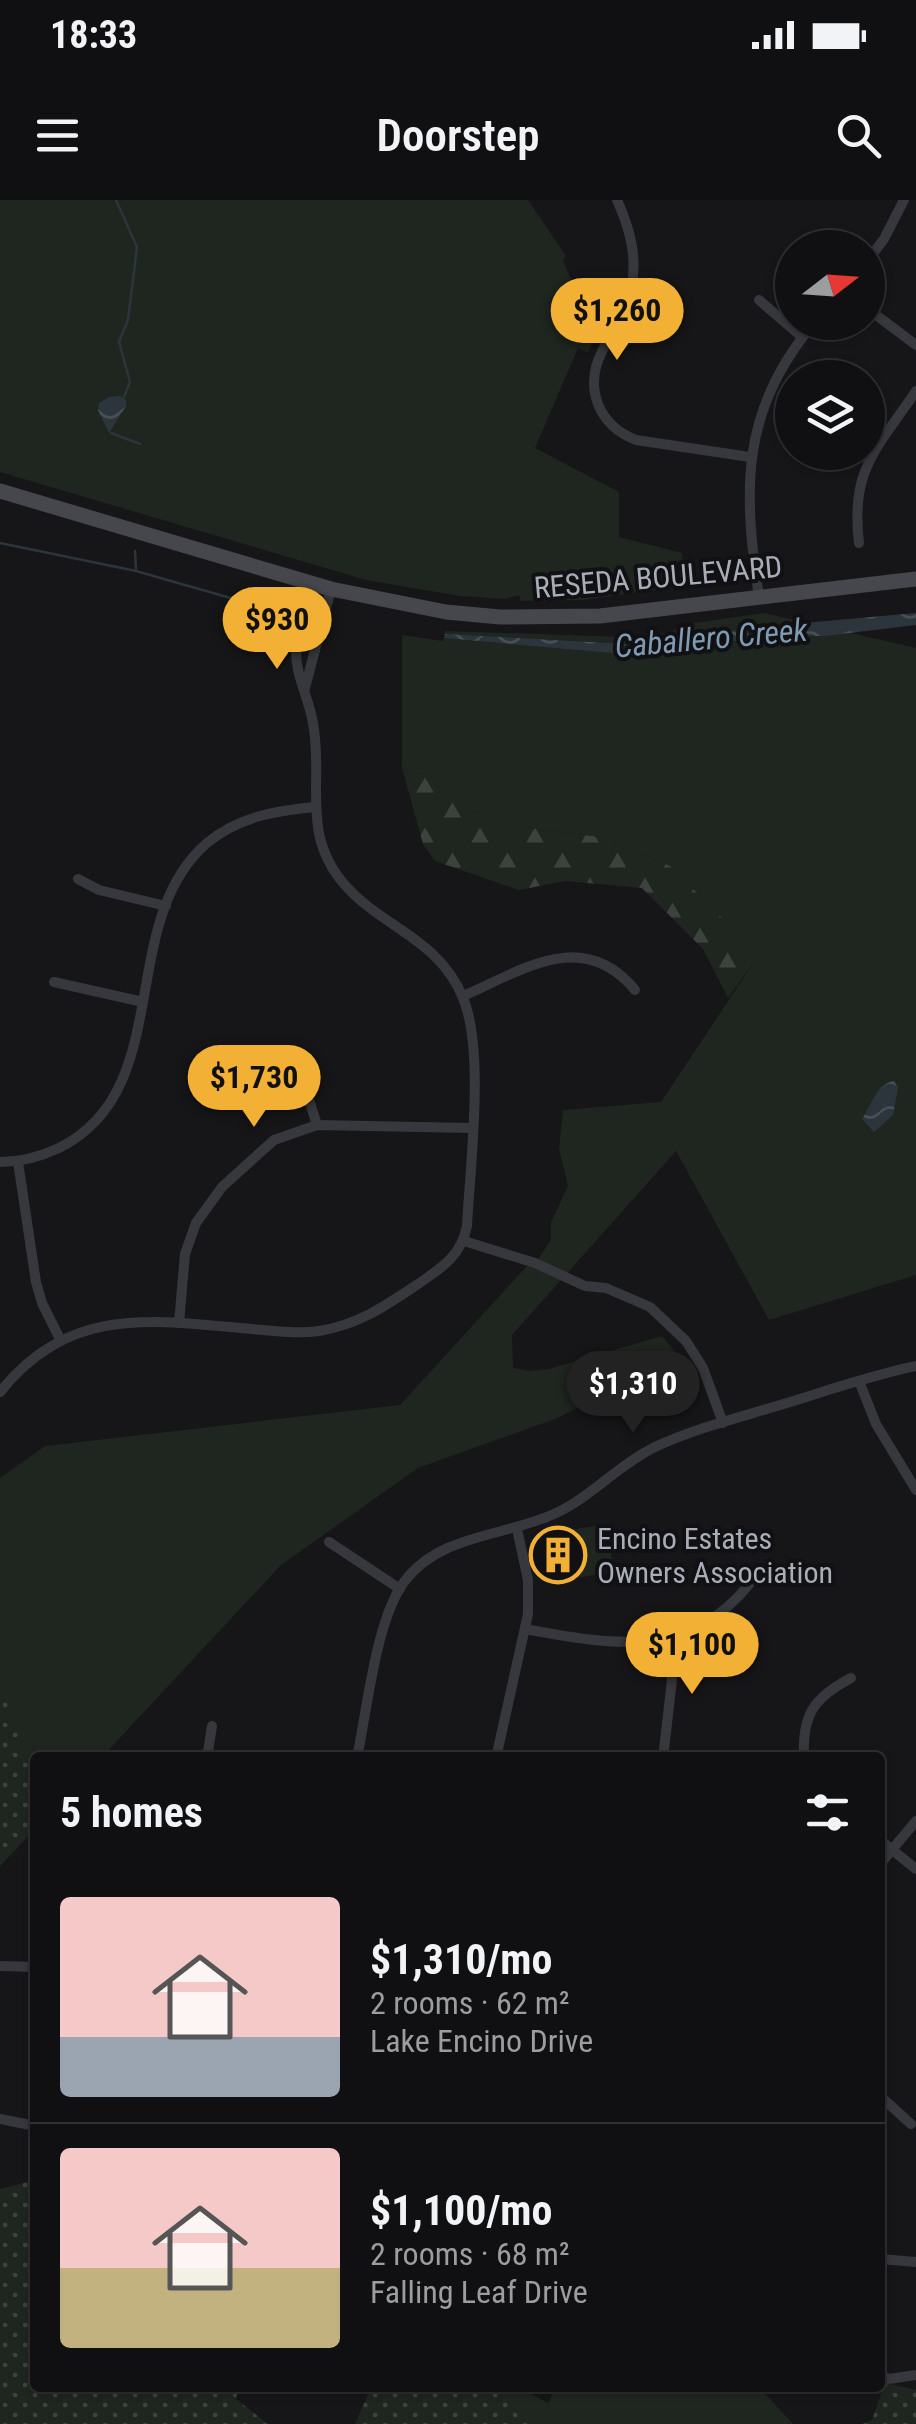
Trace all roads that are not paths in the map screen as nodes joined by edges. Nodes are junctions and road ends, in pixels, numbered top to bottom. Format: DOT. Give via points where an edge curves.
graph roads {
  1 [pos="617,200"];
  2 [pos="904,200"];
  3 [pos="885,236"];
  4 [pos="759,300"];
  5 [pos="775,314"];
  6 [pos="885,321"];
  7 [pos="800,340"];
  8 [pos="916,345"];
  9 [pos="916,391"];
  10 [pos="750,457"];
  11 [pos="0,491"];
  12 [pos="859,543"];
  13 [pos="916,578"];
  14 [pos="312,582"];
  15 [pos="331,589"];
  16 [pos="758,597"];
  17 [pos="305,689"];
  18 [pos="314,807"];
  19 [pos="78,879"];
  20 [pos="166,906"];
  21 [pos="54,982"];
  22 [pos="635,990"];
  23 [pos="463,996"];
  24 [pos="142,1002"];
  25 [pos="296,1059"];
  26 [pos="317,1125"];
  27 [pos="471,1128"];
  28 [pos="0,1162"];
  29 [pos="18,1162"];
  30 [pos="464,1241"];
  31 [pos="178,1323"];
  32 [pos="61,1341"];
  33 [pos="916,1366"];
  34 [pos="859,1381"];
  35 [pos="0,1392"];
  36 [pos="723,1423"];
  37 [pos="916,1490"];
  38 [pos="517,1528"];
  39 [pos="328,1542"];
  40 [pos="752,1582"];
  41 [pos="400,1589"];
  42 [pos="525,1629"];
  43 [pos="666,1636"];
  44 [pos="850,1678"];
  45 [pos="212,1726"];
  46 [pos="208,1752"];
  47 [pos="358,1752"];
  48 [pos="497,1752"];
  49 [pos="664,1752"];
  50 [pos="805,1752"];
  51 [pos="916,1822"];
  52 [pos="885,1843"];
  53 [pos="894,1849"];
  54 [pos="885,1859"];
  55 [pos="916,1869"];
  56 [pos="0,1966"];
  57 [pos="30,1967"];
  58 [pos="885,2101"];
  59 [pos="0,2119"];
  60 [pos="911,2124"];
  61 [pos="30,2125"];
  62 [pos="885,2259"];
  63 [pos="916,2262"];
  64 [pos="916,2375"];
  65 [pos="885,2377"];
  1 -- 10 [label="street" via="634,267 625,310 596,359 594,391 601,411 636,440"];
  2 -- 3 [label="street"];
  4 -- 5 [label="street"];
  6 -- 8 [label="street"];
  7 -- 10 [label="street" via="756,422"];
  9 -- 12 [label="street" via="862,474"];
  10 -- 16 [label="street"];
  11 -- 14 [label="main road, RESEDA BOULEVARD"];
  13 -- 16 [label="main road, RESEDA BOULEVARD"];
  14 -- 15 [label="main road, RESEDA BOULEVARD"];
  14 -- 17 [label="street" via="296,646"];
  15 -- 16 [label="main road, RESEDA BOULEVARD" via="500,617 600,616"];
  15 -- 17 [label="street"];
  17 -- 18 [label="street" via="314,725"];
  18 -- 20 [label="street" via="276,811 228,829 194,857"];
  18 -- 23 [label="street" via="324,850 344,884 430,949"];
  19 -- 20 [label="street"];
  20 -- 24 [label="street"];
  21 -- 24 [label="street"];
  22 -- 23 [label="street" via="618,970 578,957 536,964"];
  23 -- 27 [label="street" via="473,1032"];
  24 -- 29 [label="street" via="126,1076 105,1112 72,1142"];
  25 -- 26 [label="street"];
  26 -- 27 [label="street"];
  26 -- 31 [label="street" via="274,1140 207,1204 185,1254"];
  27 -- 30 [label="street"];
  28 -- 29 [label="street"];
  29 -- 32 [label="street" via="36,1282"];
  30 -- 31 [label="street" via="450,1262 344,1326 294,1332"];
  30 -- 36 [label="street" via="638,1300 686,1341"];
  31 -- 32 [label="street" via="118,1322"];
  32 -- 35 [label="street"];
  33 -- 34 [label="street"];
  34 -- 36 [label="street"];
  34 -- 37 [label="street"];
  36 -- 38 [label="street" via="648,1451 573,1504"];
  38 -- 41 [label="street" via="442,1551"];
  38 -- 42 [label="street" via="528,1580"];
  39 -- 41 [label="street"];
  40 -- 43 [label="street" via="718,1617"];
  41 -- 47 [label="street" via="385,1623"];
  42 -- 43 [label="street" via="608,1642"];
  42 -- 48 [label="street"];
  43 -- 49 [label="street" via="672,1680"];
  44 -- 50 [label="street" via="820,1697 808,1716"];
  45 -- 46 [label="street"];
  51 -- 53 [label="street"];
  52 -- 53 [label="street"];
  53 -- 54 [label="street"];
  53 -- 55 [label="street"];
  56 -- 57 [label="street"];
  58 -- 60 [label="street"];
  59 -- 61 [label="street"];
  62 -- 63 [label="street"];
  64 -- 65 [label="street"];
}
